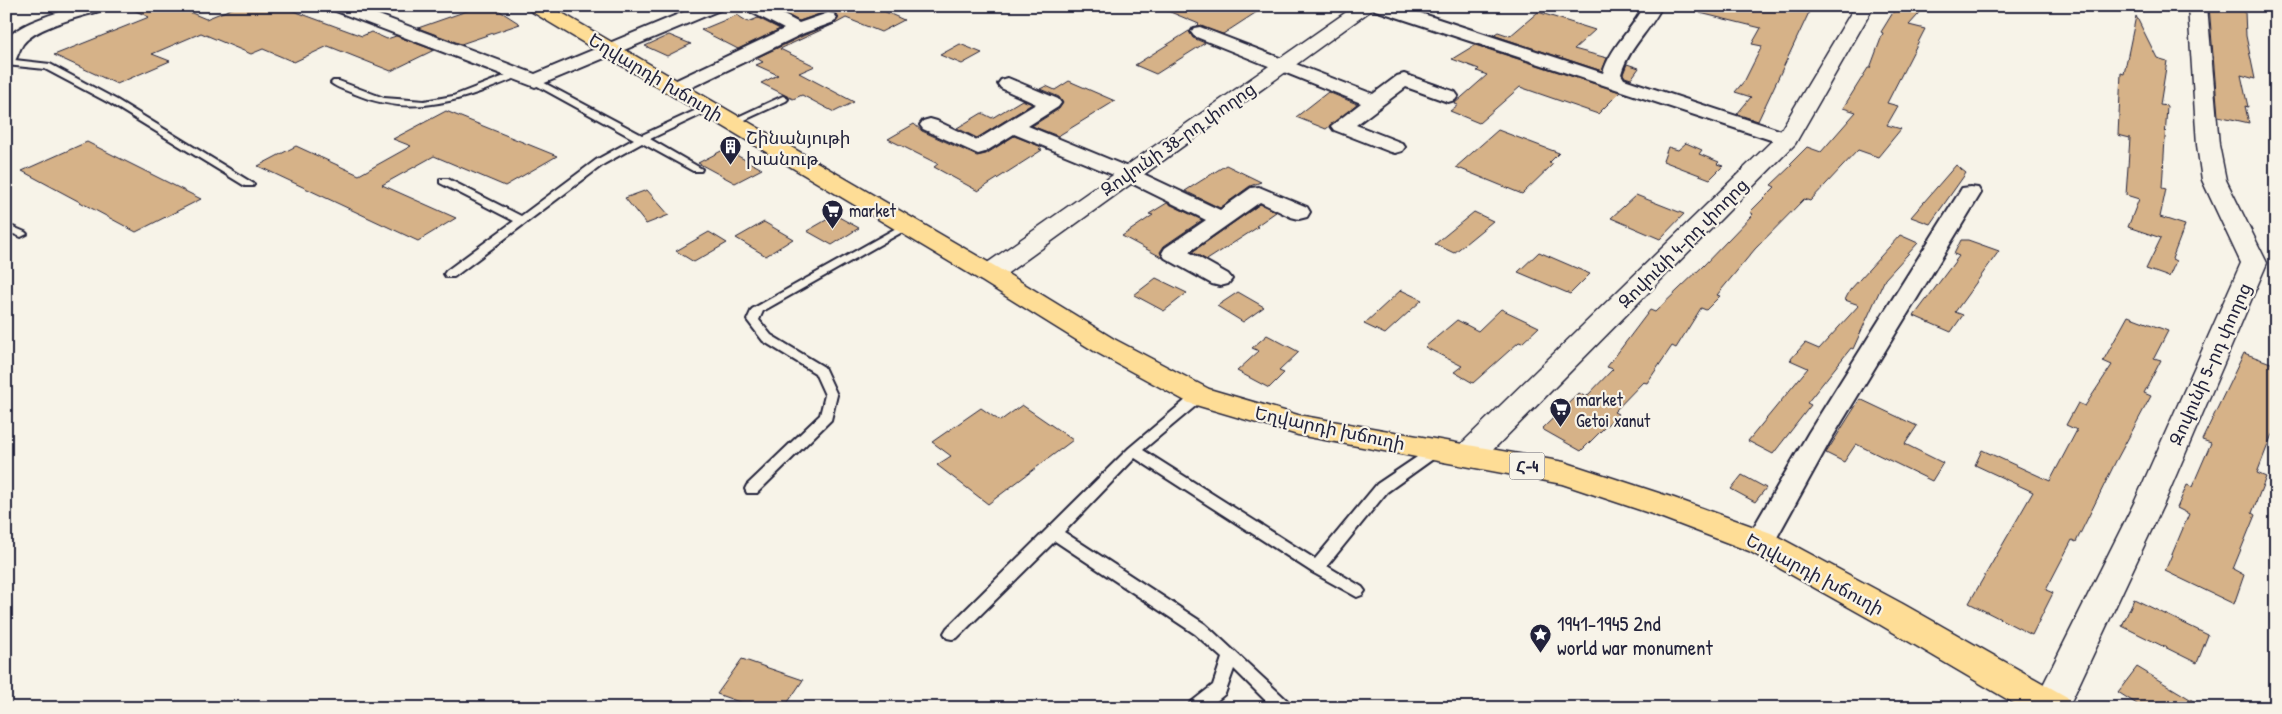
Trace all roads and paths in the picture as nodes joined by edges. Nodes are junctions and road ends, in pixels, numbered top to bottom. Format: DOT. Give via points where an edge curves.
graph roads {
  1 [pos="96,6"];
  2 [pos="339,6"];
  3 [pos="536,6"];
  4 [pos="714,6"];
  5 [pos="753,6"];
  6 [pos="1368,6"];
  7 [pos="1381,6"];
  8 [pos="1653,6"];
  9 [pos="1866,6"];
  10 [pos="2198,6"];
  11 [pos="828,18"];
  12 [pos="798,29"];
  13 [pos="1200,32"];
  14 [pos="610,50"];
  15 [pos="6,61"];
  16 [pos="1284,65"];
  17 [pos="517,74"];
  18 [pos="535,81"];
  19 [pos="336,83"];
  20 [pos="1616,83"];
  21 [pos="1008,84"];
  22 [pos="675,88"];
  23 [pos="1448,96"];
  24 [pos="783,98"];
  25 [pos="1374,101"];
  26 [pos="708,108"];
  27 [pos="732,122"];
  28 [pos="930,125"];
  29 [pos="1014,126"];
  30 [pos="642,138"];
  31 [pos="1787,139"];
  32 [pos="1394,147"];
  33 [pos="697,168"];
  34 [pos="1128,174"];
  35 [pos="444,180"];
  36 [pos="249,184"];
  37 [pos="1970,193"];
  38 [pos="1299,212"];
  39 [pos="1221,219"];
  40 [pos="522,221"];
  41 [pos="907,225"];
  42 [pos="6,227"];
  43 [pos="21,234"];
  44 [pos="450,274"];
  45 [pos="989,274"];
  46 [pos="1220,279"];
  47 [pos="1199,396"];
  48 [pos="1432,449"];
  49 [pos="1134,451"];
  50 [pos="1470,456"];
  51 [pos="752,489"];
  52 [pos="1054,533"];
  53 [pos="1760,542"];
  54 [pos="1316,568"];
  55 [pos="1357,591"];
  56 [pos="952,633"];
  57 [pos="1231,656"];
  58 [pos="2052,707"];
  59 [pos="1196,708"];
  60 [pos="1284,708"];
  1 -- 15 [label="street" via="20,37"];
  2 -- 17 [label="street"];
  3 -- 14 [label="main road, Եղվարդի խճուղի / Հ-4"];
  4 -- 14 [label="street"];
  5 -- 12 [label="street"];
  6 -- 16 [label="street, Զովունի 38-րդ փողոց"];
  7 -- 20 [label="street"];
  8 -- 20 [label="street" via="1649,17 1618,52 1612,74"];
  9 -- 31 [label="street, Զովունի 4-րդ փողոց"];
  10 -- 58 [label="street, Զովունի 5-րդ փողոց" via="2208,145 2214,180 2254,263 2150,501"];
  11 -- 12 [label="street"];
  12 -- 22 [label="street"];
  13 -- 16 [label="street"];
  14 -- 18 [label="street"];
  14 -- 22 [label="main road, Եղվարդի խճուղի / Հ-4"];
  15 -- 36 [label="lane" via="47,66 114,102"];
  16 -- 25 [label="street"];
  16 -- 34 [label="street, Զովունի 38-րդ փողոց"];
  17 -- 18 [label="street"];
  17 -- 19 [label="lane" via="454,100 432,103 390,102"];
  18 -- 30 [label="lane"];
  20 -- 31 [label="street"];
  21 -- 29 [label="street" via="1050,103"];
  22 -- 26 [label="main road, Եղվարդի խճուղի / Հ-4"];
  23 -- 25 [label="street" via="1404,80"];
  24 -- 27 [label="lane"];
  25 -- 32 [label="street" via="1341,126"];
  26 -- 27 [label="main road, Եղվարդի խճուղի / Հ-4"];
  26 -- 30 [label="lane"];
  27 -- 41 [label="main road, Եղվարդի խճուղի / Հ-4"];
  28 -- 29 [label="street" via="978,148"];
  29 -- 34 [label="street"];
  30 -- 33 [label="lane"];
  30 -- 40 [label="lane" via="600,162"];
  31 -- 50 [label="street, Զովունի 4-րդ փողոց"];
  34 -- 39 [label="street"];
  34 -- 45 [label="street, Զովունի 38-րդ փողոց"];
  35 -- 40 [label="lane"];
  37 -- 53 [label="street" via="1818,439"];
  38 -- 39 [label="street" via="1259,193"];
  39 -- 46 [label="street" via="1173,253"];
  40 -- 44 [label="lane"];
  41 -- 45 [label="main road, Եղվարդի խճուղի / Հ-4"];
  41 -- 51 [label="lane" via="758,310 753,320 767,338 820,370 831,395 826,417"];
  42 -- 43 [label="lane"];
  45 -- 47 [label="main road, Եղվարդի խճուղի / Հ-4" via="1104,345"];
  47 -- 48 [label="main road, Եղվարդի խճուղի / Հ-4" via="1298,425"];
  47 -- 49 [label="lane"];
  48 -- 50 [label="main road, Եղվարդի խճուղի / Հ-4"];
  48 -- 54 [label="lane" via="1428,456 1382,488"];
  49 -- 52 [label="lane"];
  49 -- 54 [label="lane"];
  50 -- 53 [label="main road, Եղվարդի խճուղի / Հ-4" via="1564,473"];
  52 -- 56 [label="lane"];
  52 -- 57 [label="lane" via="1200,629"];
  53 -- 58 [label="main road, Եղվարդի խճուղի / Հ-4"];
  54 -- 55 [label="lane"];
  57 -- 59 [label="lane" via="1220,688"];
  57 -- 60 [label="lane"];
}
